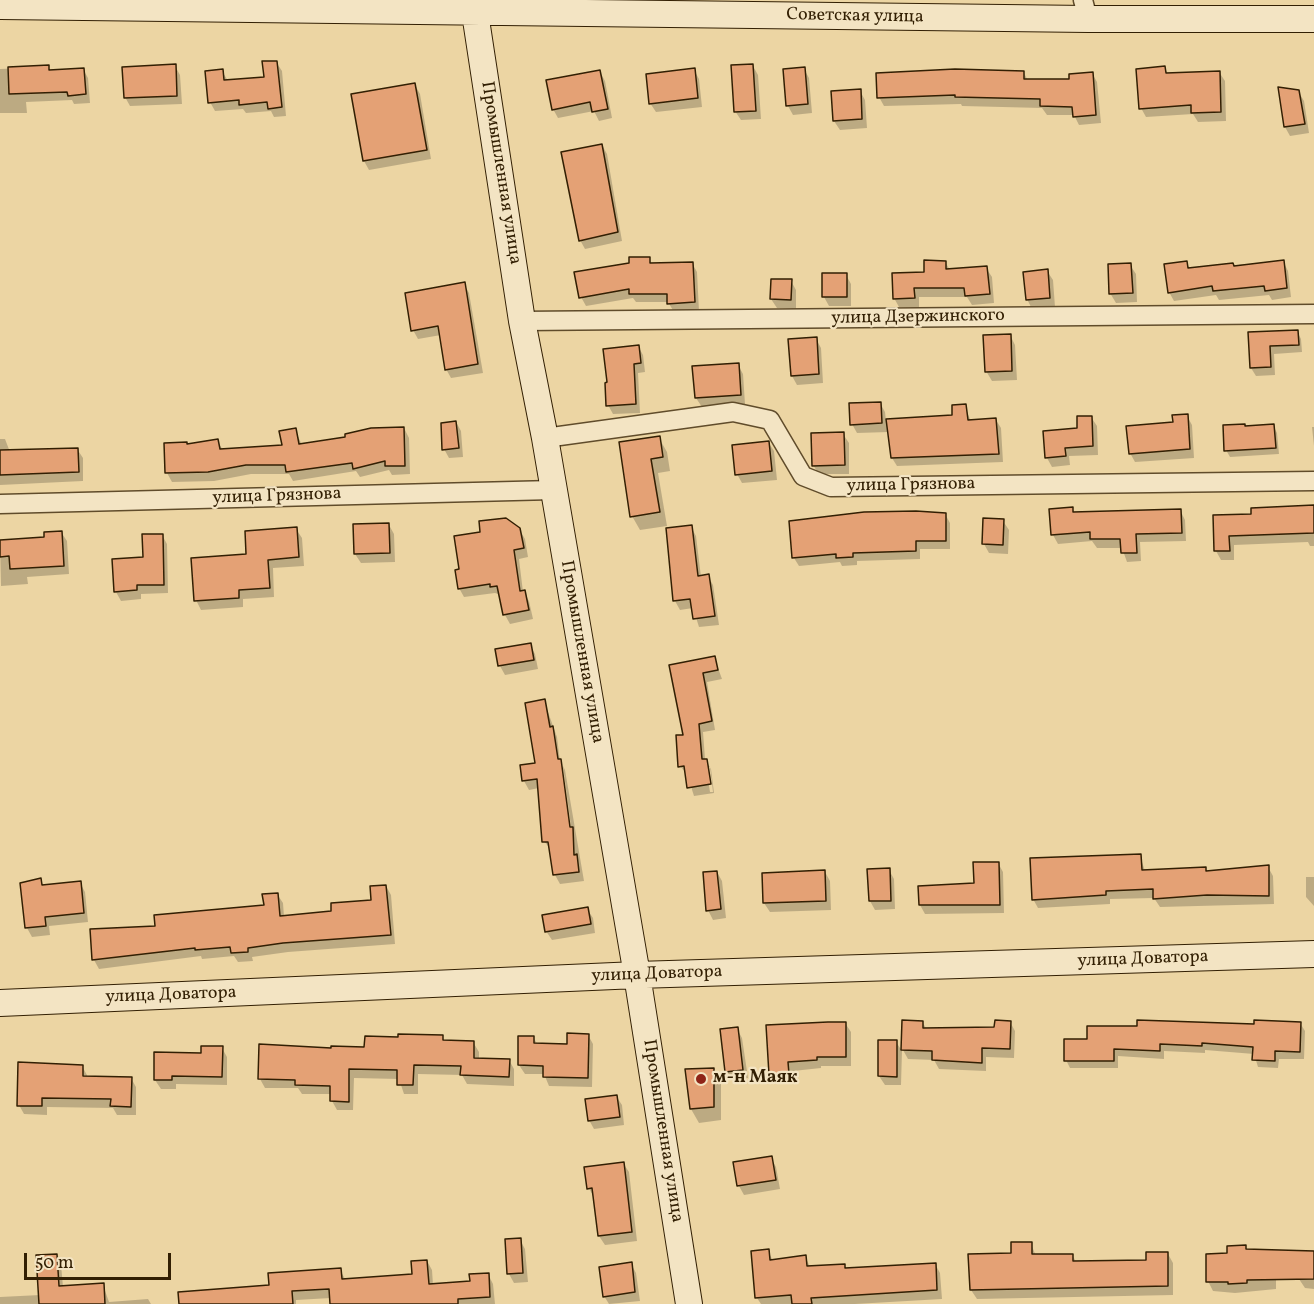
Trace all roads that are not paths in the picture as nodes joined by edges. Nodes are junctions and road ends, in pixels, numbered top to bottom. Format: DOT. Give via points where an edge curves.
graph roads {
  1 [pos="0,6"];
  2 [pos="474,6"];
  3 [pos="1085,10"];
  4 [pos="1314,19"];
  5 [pos="1314,314"];
  6 [pos="522,321"];
  7 [pos="545,438"];
  8 [pos="1314,480"];
  9 [pos="553,490"];
  10 [pos="0,504"];
  11 [pos="1314,954"];
  12 [pos="637,975"];
  13 [pos="0,1003"];
  14 [pos="689,1304"];
  1 -- 2 [label="main road, Советская улица"];
  2 -- 3 [label="main road, Советская улица"];
  2 -- 6 [label="main road, Промышленная улица"];
  3 -- 4 [label="main road, Советская улица"];
  5 -- 6 [label="street, улица Дзержинского"];
  6 -- 7 [label="main road, Промышленная улица"];
  7 -- 8 [label="street, улица Грязнова" via="733,412 770,420 803,476 831,487"];
  7 -- 9 [label="main road, Промышленная улица"];
  9 -- 10 [label="street, улица Грязнова"];
  9 -- 12 [label="main road, Промышленная улица"];
  11 -- 12 [label="main road, улица Доватора"];
  12 -- 13 [label="main road, улица Доватора"];
  12 -- 14 [label="main road, Промышленная улица"];
}
